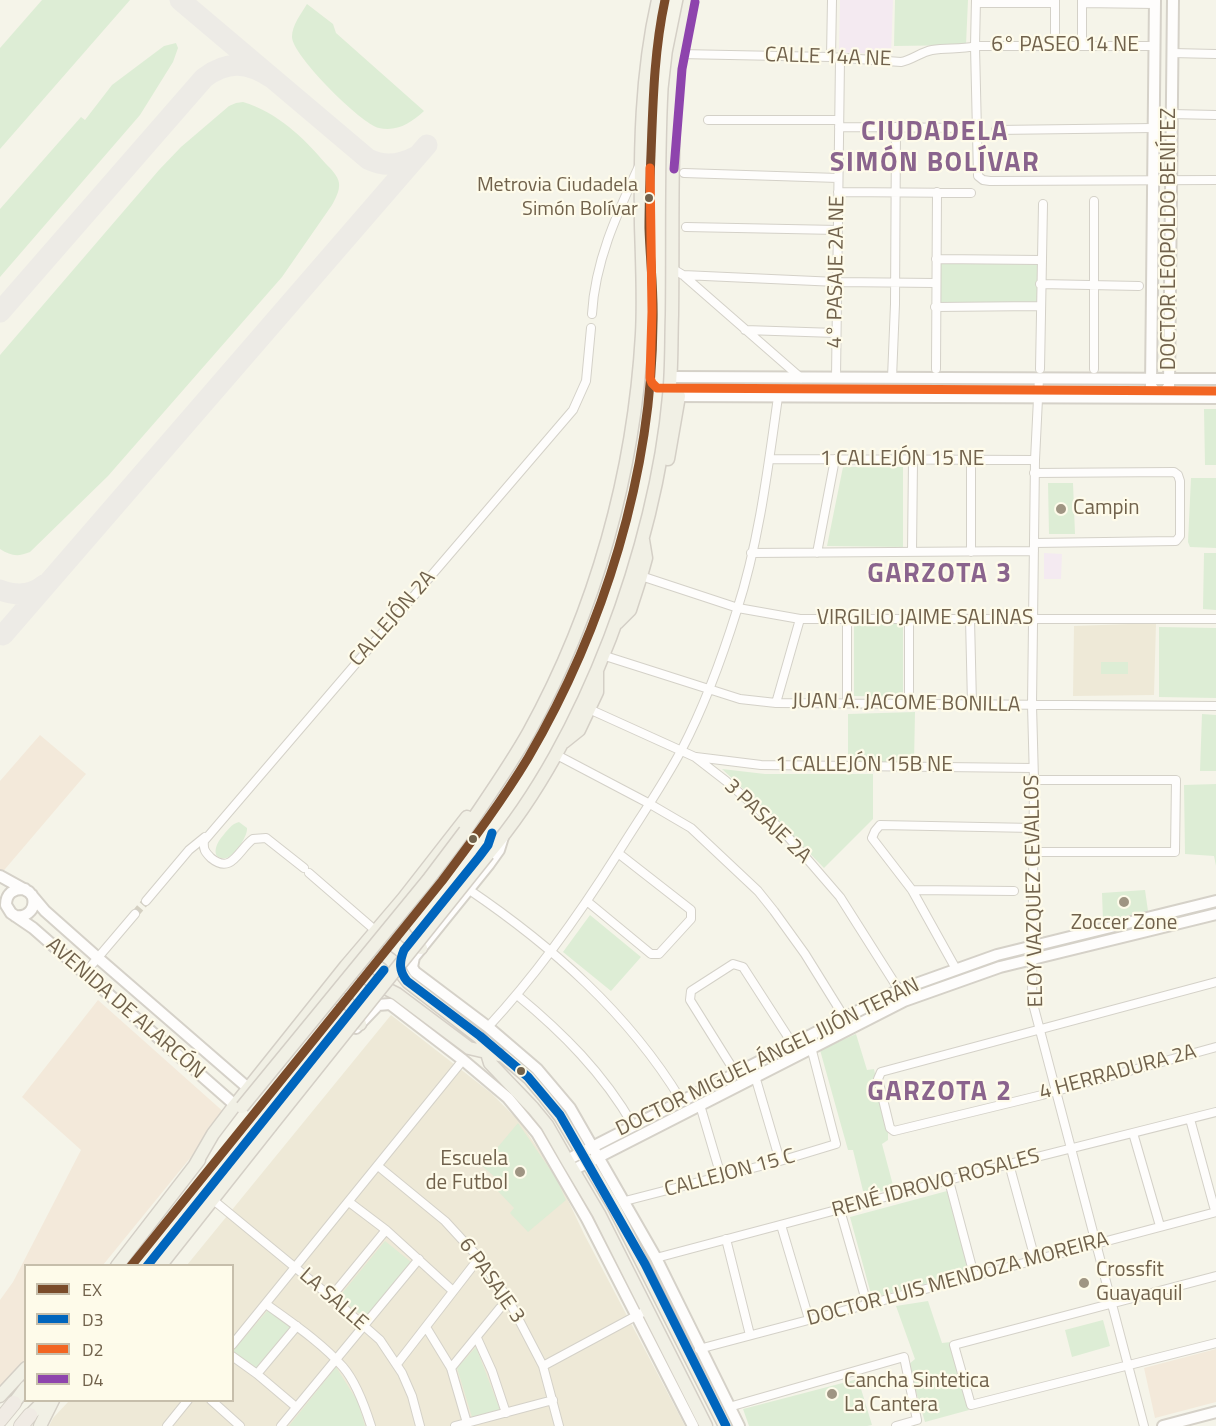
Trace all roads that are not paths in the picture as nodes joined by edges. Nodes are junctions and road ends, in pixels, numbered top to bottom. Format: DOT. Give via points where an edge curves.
graph roads {
  1 [pos="658,0"];
  2 [pos="690,0"];
  3 [pos="832,0"];
  4 [pos="1173,0"];
  5 [pos="976,1"];
  6 [pos="1055,2"];
  7 [pos="1082,2"];
  8 [pos="1155,2"];
  9 [pos="975,46"];
  10 [pos="1055,46"];
  11 [pos="1082,46"];
  12 [pos="1154,46"];
  13 [pos="1172,53"];
  14 [pos="679,54"];
  15 [pos="1216,54"];
  16 [pos="831,57"];
  17 [pos="840,58"];
  18 [pos="1172,114"];
  19 [pos="1216,115"];
  20 [pos="708,120"];
  21 [pos="839,123"];
  22 [pos="896,128"];
  23 [pos="978,128"];
  24 [pos="1153,129"];
  25 [pos="996,130"];
  26 [pos="640,161"];
  27 [pos="684,173"];
  28 [pos="838,178"];
  29 [pos="1153,180"];
  30 [pos="1171,180"];
  31 [pos="1216,180"];
  32 [pos="838,192"];
  33 [pos="895,192"];
  34 [pos="938,192"];
  35 [pos="971,193"];
  36 [pos="1094,201"];
  37 [pos="1043,204"];
  38 [pos="686,227"];
  39 [pos="838,230"];
  40 [pos="936,259"];
  41 [pos="1041,260"];
  42 [pos="678,272"];
  43 [pos="837,282"];
  44 [pos="895,282"];
  45 [pos="935,283"];
  46 [pos="1040,284"];
  47 [pos="1094,285"];
  48 [pos="1139,285"];
  49 [pos="1040,306"];
  50 [pos="935,308"];
  51 [pos="592,314"];
  52 [pos="591,328"];
  53 [pos="745,330"];
  54 [pos="836,333"];
  55 [pos="936,369"];
  56 [pos="1094,369"];
  57 [pos="1039,374"];
  58 [pos="670,377"];
  59 [pos="801,378"];
  60 [pos="836,378"];
  61 [pos="892,378"];
  62 [pos="1151,379"];
  63 [pos="1169,379"];
  64 [pos="1216,379"];
  65 [pos="674,396"];
  66 [pos="778,397"];
  67 [pos="1038,398"];
  68 [pos="1160,398"];
  69 [pos="1216,398"];
  70 [pos="770,459"];
  71 [pos="835,459"];
  72 [pos="913,460"];
  73 [pos="971,460"];
  74 [pos="1035,460"];
  75 [pos="1035,473"];
  76 [pos="642,536"];
  77 [pos="1034,547"];
  78 [pos="912,552"];
  79 [pos="971,552"];
  80 [pos="751,553"];
  81 [pos="817,553"];
  82 [pos="641,576"];
  83 [pos="738,608"];
  84 [pos="909,618"];
  85 [pos="800,619"];
  86 [pos="847,619"];
  87 [pos="970,619"];
  88 [pos="1033,619"];
  89 [pos="1216,619"];
  90 [pos="613,628"];
  91 [pos="600,661"];
  92 [pos="709,690"];
  93 [pos="776,703"];
  94 [pos="847,703"];
  95 [pos="909,703"];
  96 [pos="972,704"];
  97 [pos="1032,705"];
  98 [pos="1216,706"];
  99 [pos="589,709"];
  100 [pos="558,749"];
  101 [pos="681,750"];
  102 [pos="695,757"];
  103 [pos="1033,768"];
  104 [pos="1034,780"];
  105 [pos="484,802"];
  106 [pos="650,804"];
  107 [pos="1033,828"];
  108 [pos="206,837"];
  109 [pos="503,837"];
  110 [pos="1033,852"];
  111 [pos="618,853"];
  112 [pos="0,876"];
  113 [pos="468,890"];
  114 [pos="912,890"];
  115 [pos="1014,891"];
  116 [pos="28,892"];
  117 [pos="146,901"];
  118 [pos="1216,901"];
  119 [pos="588,902"];
  120 [pos="135,914"];
  121 [pos="391,914"];
  122 [pos="1216,914"];
  123 [pos="15,916"];
  124 [pos="372,936"];
  125 [pos="1033,946"];
  126 [pos="421,948"];
  127 [pos="553,951"];
  128 [pos="98,958"];
  129 [pos="1033,959"];
  130 [pos="346,966"];
  131 [pos="956,969"];
  132 [pos="84,974"];
  133 [pos="1216,982"];
  134 [pos="899,990"];
  135 [pos="323,995"];
  136 [pos="517,996"];
  137 [pos="844,1016"];
  138 [pos="360,1024"];
  139 [pos="488,1027"];
  140 [pos="850,1028"];
  141 [pos="1040,1029"];
  142 [pos="792,1043"];
  143 [pos="811,1047"];
  144 [pos="1216,1047"];
  145 [pos="486,1052"];
  146 [pos="211,1058"];
  147 [pos="463,1060"];
  148 [pos="198,1072"];
  149 [pos="735,1072"];
  150 [pos="755,1076"];
  151 [pos="248,1088"];
  152 [pos="1057,1090"];
  153 [pos="681,1100"];
  154 [pos="700,1105"];
  155 [pos="238,1106"];
  156 [pos="1216,1112"];
  157 [pos="1190,1119"];
  158 [pos="633,1125"];
  159 [pos="267,1132"];
  160 [pos="1133,1133"];
  161 [pos="1071,1148"];
  162 [pos="590,1154"];
  163 [pos="780,1161"];
  164 [pos="1009,1164"];
  165 [pos="570,1165"];
  166 [pos="378,1166"];
  167 [pos="720,1176"];
  168 [pos="950,1181"];
  169 [pos="212,1199"];
  170 [pos="349,1202"];
  171 [pos="625,1202"];
  172 [pos="840,1210"];
  173 [pos="1215,1210"];
  174 [pos="781,1225"];
  175 [pos="1160,1226"];
  176 [pos="386,1230"];
  177 [pos="726,1239"];
  178 [pos="1096,1243"];
  179 [pos="479,1258"];
  180 [pos="656,1258"];
  181 [pos="419,1259"];
  182 [pos="1035,1259"];
  183 [pos="119,1264"];
  184 [pos="162,1264"];
  185 [pos="296,1268"];
  186 [pos="974,1275"];
  187 [pos="1216,1276"];
  188 [pos="453,1291"];
  189 [pos="331,1297"];
  190 [pos="1112,1303"];
  191 [pos="266,1304"];
  192 [pos="867,1304"];
  193 [pos="500,1308"];
  194 [pos="642,1312"];
  195 [pos="809,1319"];
  196 [pos="297,1326"];
  197 [pos="365,1326"];
  198 [pos="426,1328"];
  199 [pos="750,1335"];
  200 [pos="477,1338"];
  201 [pos="234,1343"];
  202 [pos="1216,1343"];
  203 [pos="699,1349"];
  204 [pos="234,1357"];
  205 [pos="335,1360"];
  206 [pos="397,1365"];
  207 [pos="1128,1365"];
  208 [pos="543,1366"];
  209 [pos="451,1368"];
  210 [pos="24,1370"];
  211 [pos="257,1374"];
  212 [pos="24,1390"];
  213 [pos="0,1396"];
  214 [pos="553,1401"];
  215 [pos="44,1402"];
  216 [pos="52,1402"];
  217 [pos="187,1402"];
  218 [pos="212,1402"];
  219 [pos="14,1403"];
  220 [pos="296,1407"];
  221 [pos="729,1407"];
  222 [pos="1216,1412"];
  223 [pos="506,1413"];
  224 [pos="0,1420"];
  225 [pos="25,1421"];
  226 [pos="467,1423"];
  227 [pos="40,1426"];
  228 [pos="168,1426"];
  229 [pos="240,1426"];
  230 [pos="281,1426"];
  231 [pos="371,1426"];
  232 [pos="420,1426"];
  233 [pos="455,1426"];
  234 [pos="559,1426"];
  235 [pos="693,1426"];
  236 [pos="706,1426"];
  237 [pos="725,1426"];
  238 [pos="739,1426"];
  239 [pos="896,1426"];
  240 [pos="1144,1426"];
  241 [pos="1163,1426"];
  1 -- 26 [label="main road" via="646,66"];
  2 -- 14 [label="main road"];
  3 -- 16 [label="street"];
  4 -- 13 [label="street, DOCTOR LEOPOLDO BENÍTEZ"];
  5 -- 6 [label="street"];
  5 -- 9 [label="street"];
  6 -- 10 [label="street"];
  7 -- 8 [label="street"];
  7 -- 11 [label="street"];
  8 -- 12 [label="street, DOCTOR LEOPOLDO BENÍTEZ"];
  9 -- 10 [label="street, 6° PASEO 14 NE"];
  9 -- 17 [label="street, CALLE 14A NE" via="932,50 901,62"];
  9 -- 23 [label="street"];
  10 -- 11 [label="street, 6° PASEO 14 NE"];
  11 -- 12 [label="street, 6° PASEO 14 NE"];
  12 -- 24 [label="street, DOCTOR LEOPOLDO BENÍTEZ"];
  13 -- 15 [label="street"];
  13 -- 18 [label="street, DOCTOR LEOPOLDO BENÍTEZ"];
  14 -- 16 [label="street, CALLE 14A NE"];
  14 -- 42 [label="main road" via="674,121"];
  16 -- 17 [label="street, CALLE 14A NE"];
  17 -- 21 [label="street, 4° PASAJE 2A NE"];
  18 -- 19 [label="street"];
  18 -- 30 [label="street, DOCTOR LEOPOLDO BENÍTEZ"];
  20 -- 21 [label="street"];
  21 -- 22 [label="street"];
  21 -- 28 [label="street, 4° PASAJE 2A NE"];
  22 -- 23 [label="street"];
  22 -- 33 [label="street"];
  23 -- 29 [label="street" via="978,176 983,180"];
  24 -- 25 [label="street"];
  24 -- 29 [label="street, DOCTOR LEOPOLDO BENÍTEZ"];
  26 -- 51 [label="street" via="606,242 595,282"];
  26 -- 105 [label="main road" via="642,334 619,496 567,656 529,732"];
  27 -- 28 [label="street"];
  28 -- 32 [label="street, 4° PASAJE 2A NE"];
  29 -- 30 [label="street"];
  29 -- 62 [label="street, DOCTOR LEOPOLDO BENÍTEZ"];
  30 -- 31 [label="street"];
  30 -- 63 [label="street, DOCTOR LEOPOLDO BENÍTEZ"];
  32 -- 33 [label="street"];
  32 -- 39 [label="street, 4° PASAJE 2A NE"];
  33 -- 34 [label="street"];
  33 -- 44 [label="street"];
  34 -- 35 [label="street"];
  34 -- 40 [label="street"];
  36 -- 47 [label="street"];
  37 -- 41 [label="street, ELOY VAZQUEZ CEVALLOS"];
  38 -- 39 [label="street"];
  39 -- 43 [label="street, 4° PASAJE 2A NE"];
  40 -- 41 [label="street"];
  40 -- 45 [label="street"];
  41 -- 46 [label="street, ELOY VAZQUEZ CEVALLOS"];
  42 -- 43 [label="street"];
  42 -- 53 [label="street"];
  42 -- 58 [label="main road"];
  43 -- 44 [label="street"];
  43 -- 54 [label="street, 4° PASAJE 2A NE"];
  44 -- 45 [label="street"];
  44 -- 61 [label="street"];
  45 -- 50 [label="street"];
  46 -- 47 [label="street"];
  46 -- 49 [label="street, ELOY VAZQUEZ CEVALLOS"];
  47 -- 48 [label="street"];
  47 -- 56 [label="street"];
  49 -- 50 [label="street"];
  49 -- 57 [label="street, ELOY VAZQUEZ CEVALLOS"];
  50 -- 55 [label="street"];
  52 -- 108 [label="street, CALLEJÓN 2A" via="588,368 573,410"];
  53 -- 54 [label="street"];
  53 -- 59 [label="street"];
  54 -- 60 [label="street, 4° PASAJE 2A NE"];
  57 -- 61 [label="street"];
  57 -- 62 [label="street"];
  57 -- 67 [label="street, ELOY VAZQUEZ CEVALLOS"];
  58 -- 59 [label="street"];
  58 -- 65 [label="main road"];
  59 -- 60 [label="street"];
  60 -- 61 [label="street"];
  62 -- 63 [label="street"];
  62 -- 68 [label="street, DOCTOR LEOPOLDO BENÍTEZ"];
  63 -- 64 [label="street"];
  63 -- 68 [label="street, DOCTOR LEOPOLDO BENÍTEZ"];
  65 -- 66 [label="street"];
  65 -- 76 [label="main road" via="662,491 652,496"];
  66 -- 67 [label="street"];
  66 -- 70 [label="street"];
  67 -- 68 [label="street"];
  67 -- 74 [label="street, ELOY VAZQUEZ CEVALLOS"];
  68 -- 69 [label="street"];
  70 -- 71 [label="street, 1 CALLEJÓN 15 NE"];
  70 -- 80 [label="street"];
  71 -- 72 [label="street, 1 CALLEJÓN 15 NE"];
  71 -- 81 [label="street"];
  72 -- 73 [label="street, 1 CALLEJÓN 15 NE"];
  72 -- 78 [label="street"];
  73 -- 74 [label="street, 1 CALLEJÓN 15 NE"];
  73 -- 79 [label="street"];
  74 -- 75 [label="street, ELOY VAZQUEZ CEVALLOS"];
  75 -- 77 [label="street, ELOY VAZQUEZ CEVALLOS"];
  75 -- 77 [label="street" via="1174,472 1180,481 1180,536 1176,541"];
  76 -- 82 [label="main road" via="646,558"];
  76 -- 90 [label="main road"];
  77 -- 79 [label="street"];
  77 -- 88 [label="street, ELOY VAZQUEZ CEVALLOS"];
  78 -- 79 [label="street"];
  78 -- 81 [label="street"];
  80 -- 81 [label="street"];
  80 -- 83 [label="street"];
  82 -- 83 [label="street, VIRGILIO JAIME SALINAS"];
  82 -- 90 [label="main road" via="630,610"];
  83 -- 85 [label="street, VIRGILIO JAIME SALINAS"];
  83 -- 92 [label="street"];
  84 -- 86 [label="street, VIRGILIO JAIME SALINAS"];
  84 -- 87 [label="street, VIRGILIO JAIME SALINAS"];
  84 -- 95 [label="street"];
  85 -- 86 [label="street, VIRGILIO JAIME SALINAS"];
  85 -- 93 [label="street"];
  86 -- 94 [label="street"];
  87 -- 88 [label="street, VIRGILIO JAIME SALINAS"];
  87 -- 96 [label="street"];
  88 -- 89 [label="street, VIRGILIO JAIME SALINAS"];
  88 -- 97 [label="street, ELOY VAZQUEZ CEVALLOS"];
  90 -- 91 [label="main road"];
  91 -- 92 [label="street, JUAN A. JACOME BONILLA"];
  91 -- 99 [label="main road" via="597,692"];
  91 -- 100 [label="main road"];
  92 -- 93 [label="street, JUAN A. JACOME BONILLA"];
  92 -- 101 [label="street"];
  93 -- 94 [label="street, JUAN A. JACOME BONILLA"];
  94 -- 95 [label="street, JUAN A. JACOME BONILLA"];
  95 -- 96 [label="street, JUAN A. JACOME BONILLA"];
  96 -- 97 [label="street, JUAN A. JACOME BONILLA"];
  97 -- 98 [label="street, JUAN A. JACOME BONILLA"];
  97 -- 103 [label="street, ELOY VAZQUEZ CEVALLOS"];
  99 -- 100 [label="main road" via="579,730"];
  99 -- 101 [label="street, 3 PASAJE 2A"];
  100 -- 106 [label="street"];
  100 -- 109 [label="main road"];
  101 -- 102 [label="street, 3 PASAJE 2A"];
  101 -- 106 [label="street"];
  102 -- 103 [label="street, 1 CALLEJÓN 15B NE" via="761,765"];
  102 -- 134 [label="street, 3 PASAJE 2A" via="783,831 840,897"];
  103 -- 104 [label="street, ELOY VAZQUEZ CEVALLOS"];
  104 -- 107 [label="street, ELOY VAZQUEZ CEVALLOS"];
  104 -- 110 [label="street" via="1176,780 1175,852"];
  105 -- 121 [label="main road" via="456,830"];
  105 -- 155 [label="main road, bridge" via="421,888"];
  106 -- 111 [label="street"];
  106 -- 137 [label="street" via="691,828 758,891 806,954"];
  107 -- 110 [label="street, ELOY VAZQUEZ CEVALLOS"];
  107 -- 114 [label="street" via="880,825 872,838"];
  108 -- 117 [label="street, CALLEJÓN 2A" via="189,850"];
  108 -- 124 [label="street" via="204,850 221,864 230,862 256,837 266,838 306,870"];
  109 -- 113 [label="street" via="499,850"];
  109 -- 159 [label="main road, bridge"];
  110 -- 125 [label="street, ELOY VAZQUEZ CEVALLOS"];
  111 -- 119 [label="street"];
  111 -- 119 [label="street" via="692,910 691,919 655,955"];
  112 -- 116 [label="street, AVENIDA DE ALARCÓN"];
  113 -- 126 [label="street"];
  113 -- 127 [label="street"];
  114 -- 115 [label="street"];
  114 -- 131 [label="street"];
  116 -- 123 [label="street" via="34,903 31,912"];
  116 -- 123 [label="street" via="15,889 8,896 6,905"];
  116 -- 128 [label="street, AVENIDA DE ALARCÓN"];
  118 -- 125 [label="street, DOCTOR MIGUEL ÁNGEL JIJÓN TERÁN"];
  119 -- 127 [label="street"];
  120 -- 128 [label="street"];
  121 -- 124 [label="main road"];
  121 -- 126 [label="main road" via="406,936"];
  122 -- 129 [label="street, DOCTOR MIGUEL ÁNGEL JIJÓN TERÁN"];
  123 -- 132 [label="street, AVENIDA DE ALARCÓN"];
  124 -- 130 [label="main road"];
  124 -- 145 [label="main road" via="375,948 391,960 408,982 479,1037"];
  125 -- 129 [label="street, ELOY VAZQUEZ CEVALLOS"];
  125 -- 131 [label="street, DOCTOR MIGUEL ÁNGEL JIJÓN TERÁN"];
  126 -- 139 [label="street" via="411,963 415,972"];
  127 -- 136 [label="street"];
  127 -- 153 [label="street" via="642,1043"];
  128 -- 132 [label="street"];
  128 -- 146 [label="street, AVENIDA DE ALARCÓN"];
  129 -- 140 [label="street, DOCTOR MIGUEL ÁNGEL JIJÓN TERÁN" via="913,998"];
  129 -- 141 [label="street, ELOY VAZQUEZ CEVALLOS" via="1032,1000"];
  130 -- 135 [label="main road"];
  130 -- 145 [label="main road" via="397,994 469,1048"];
  131 -- 134 [label="street, DOCTOR MIGUEL ÁNGEL JIJÓN TERÁN"];
  132 -- 148 [label="street, AVENIDA DE ALARCÓN"];
  133 -- 141 [label="street, 4 HERRADURA 2A"];
  134 -- 137 [label="street, DOCTOR MIGUEL ÁNGEL JIJÓN TERÁN"];
  135 -- 138 [label="main road" via="351,1005"];
  135 -- 151 [label="main road"];
  136 -- 139 [label="street"];
  136 -- 158 [label="street" via="582,1054"];
  137 -- 140 [label="street"];
  137 -- 142 [label="street, DOCTOR MIGUEL ÁNGEL JIJÓN TERÁN"];
  138 -- 147 [label="street" via="374,1007 390,1004"];
  138 -- 159 [label="street" via="285,1118"];
  139 -- 162 [label="street" via="555,1088 570,1108"];
  140 -- 143 [label="street, DOCTOR MIGUEL ÁNGEL JIJÓN TERÁN"];
  141 -- 152 [label="street, ELOY VAZQUEZ CEVALLOS"];
  141 -- 152 [label="street, 4 HERRADURA 2A" via="881,1072 878,1078 890,1128 894,1131"];
  142 -- 149 [label="street, DOCTOR MIGUEL ÁNGEL JIJÓN TERÁN"];
  142 -- 149 [label="street" via="743,967 733,964 691,992 690,1000"];
  143 -- 150 [label="street, DOCTOR MIGUEL ÁNGEL JIJÓN TERÁN"];
  143 -- 163 [label="street, CALLEJON 15 C" via="835,1146"];
  144 -- 152 [label="street, 4 HERRADURA 2A"];
  145 -- 162 [label="main road" via="503,1056 529,1078"];
  145 -- 165 [label="main road" via="490,1063 547,1125"];
  146 -- 148 [label="street"];
  146 -- 151 [label="street, AVENIDA DE ALARCÓN"];
  147 -- 166 [label="street"];
  147 -- 194 [label="street" via="508,1098 537,1133"];
  148 -- 155 [label="street, AVENIDA DE ALARCÓN"];
  149 -- 153 [label="street, DOCTOR MIGUEL ÁNGEL JIJÓN TERÁN"];
  150 -- 154 [label="street, DOCTOR MIGUEL ÁNGEL JIJÓN TERÁN"];
  150 -- 163 [label="street"];
  151 -- 155 [label="main road"];
  152 -- 161 [label="street, ELOY VAZQUEZ CEVALLOS"];
  153 -- 158 [label="street, DOCTOR MIGUEL ÁNGEL JIJÓN TERÁN"];
  154 -- 162 [label="street, DOCTOR MIGUEL ÁNGEL JIJÓN TERÁN"];
  154 -- 167 [label="street"];
  155 -- 183 [label="main road"];
  156 -- 157 [label="street, RENÉ IDROVO ROSALES"];
  157 -- 160 [label="street, RENÉ IDROVO ROSALES"];
  157 -- 173 [label="street"];
  158 -- 162 [label="street, DOCTOR MIGUEL ÁNGEL JIJÓN TERÁN"];
  159 -- 169 [label="main road"];
  160 -- 161 [label="street, RENÉ IDROVO ROSALES"];
  160 -- 175 [label="street"];
  161 -- 164 [label="street, RENÉ IDROVO ROSALES"];
  161 -- 178 [label="street, ELOY VAZQUEZ CEVALLOS"];
  162 -- 165 [label="street, DOCTOR MIGUEL ÁNGEL JIJÓN TERÁN"];
  162 -- 171 [label="street"];
  162 -- 237 [label="main road"];
  163 -- 167 [label="street, CALLEJON 15 C"];
  164 -- 168 [label="street, RENÉ IDROVO ROSALES"];
  164 -- 182 [label="street"];
  165 -- 194 [label="main road" via="598,1214"];
  166 -- 170 [label="street"];
  166 -- 179 [label="street, 6 PASAJE 3" via="445,1221"];
  167 -- 171 [label="street, CALLEJON 15 C"];
  168 -- 172 [label="street, RENÉ IDROVO ROSALES"];
  168 -- 186 [label="street"];
  169 -- 184 [label="main road"];
  169 -- 185 [label="street, LA SALLE"];
  170 -- 176 [label="street"];
  170 -- 185 [label="street"];
  171 -- 180 [label="street"];
  172 -- 174 [label="street, RENÉ IDROVO ROSALES"];
  172 -- 192 [label="street"];
  173 -- 175 [label="street, DOCTOR LUIS MENDOZA MOREIRA"];
  174 -- 177 [label="street, RENÉ IDROVO ROSALES"];
  174 -- 195 [label="street"];
  175 -- 178 [label="street, DOCTOR LUIS MENDOZA MOREIRA"];
  176 -- 181 [label="street"];
  176 -- 189 [label="street"];
  177 -- 180 [label="street, RENÉ IDROVO ROSALES"];
  177 -- 199 [label="street"];
  178 -- 182 [label="street, DOCTOR LUIS MENDOZA MOREIRA"];
  178 -- 190 [label="street, ELOY VAZQUEZ CEVALLOS"];
  179 -- 188 [label="street"];
  179 -- 208 [label="street, 6 PASAJE 3" via="507,1297"];
  180 -- 203 [label="street"];
  181 -- 188 [label="street"];
  181 -- 197 [label="street"];
  182 -- 186 [label="street, DOCTOR LUIS MENDOZA MOREIRA"];
  185 -- 189 [label="street, LA SALLE"];
  185 -- 191 [label="street"];
  186 -- 192 [label="street, DOCTOR LUIS MENDOZA MOREIRA"];
  187 -- 190 [label="street"];
  188 -- 198 [label="street"];
  189 -- 197 [label="street, LA SALLE"];
  190 -- 207 [label="street, ELOY VAZQUEZ CEVALLOS"];
  190 -- 207 [label="street" via="954,1345 971,1405"];
  191 -- 196 [label="street"];
  191 -- 201 [label="street"];
  192 -- 195 [label="street, DOCTOR LUIS MENDOZA MOREIRA"];
  193 -- 200 [label="street"];
  194 -- 208 [label="street"];
  194 -- 235 [label="street"];
  194 -- 236 [label="main road"];
  195 -- 199 [label="street, DOCTOR LUIS MENDOZA MOREIRA"];
  196 -- 205 [label="street"];
  196 -- 211 [label="street"];
  197 -- 205 [label="street"];
  197 -- 206 [label="street, LA SALLE"];
  198 -- 206 [label="street"];
  198 -- 209 [label="street"];
  199 -- 203 [label="street, DOCTOR LUIS MENDOZA MOREIRA"];
  200 -- 209 [label="street"];
  200 -- 223 [label="street"];
  202 -- 207 [label="street"];
  203 -- 221 [label="street"];
  204 -- 211 [label="street"];
  205 -- 220 [label="street"];
  205 -- 231 [label="street" via="365,1405"];
  206 -- 232 [label="street, LA SALLE" via="412,1396"];
  207 -- 240 [label="street, ELOY VAZQUEZ CEVALLOS"];
  208 -- 214 [label="street, 6 PASAJE 3"];
  209 -- 226 [label="street"];
  210 -- 213 [label="main road"];
  211 -- 220 [label="street"];
  212 -- 219 [label="main road"];
  214 -- 223 [label="street"];
  214 -- 234 [label="street, 6 PASAJE 3"];
  215 -- 225 [label="main road"];
  216 -- 227 [label="main road"];
  217 -- 228 [label="street"];
  218 -- 229 [label="street"];
  219 -- 224 [label="highway"];
  220 -- 230 [label="street"];
  221 -- 238 [label="street"];
  221 -- 239 [label="street" via="904,1357 917,1420"];
  222 -- 241 [label="street"];
  223 -- 226 [label="street"];
  226 -- 233 [label="street"];
}
